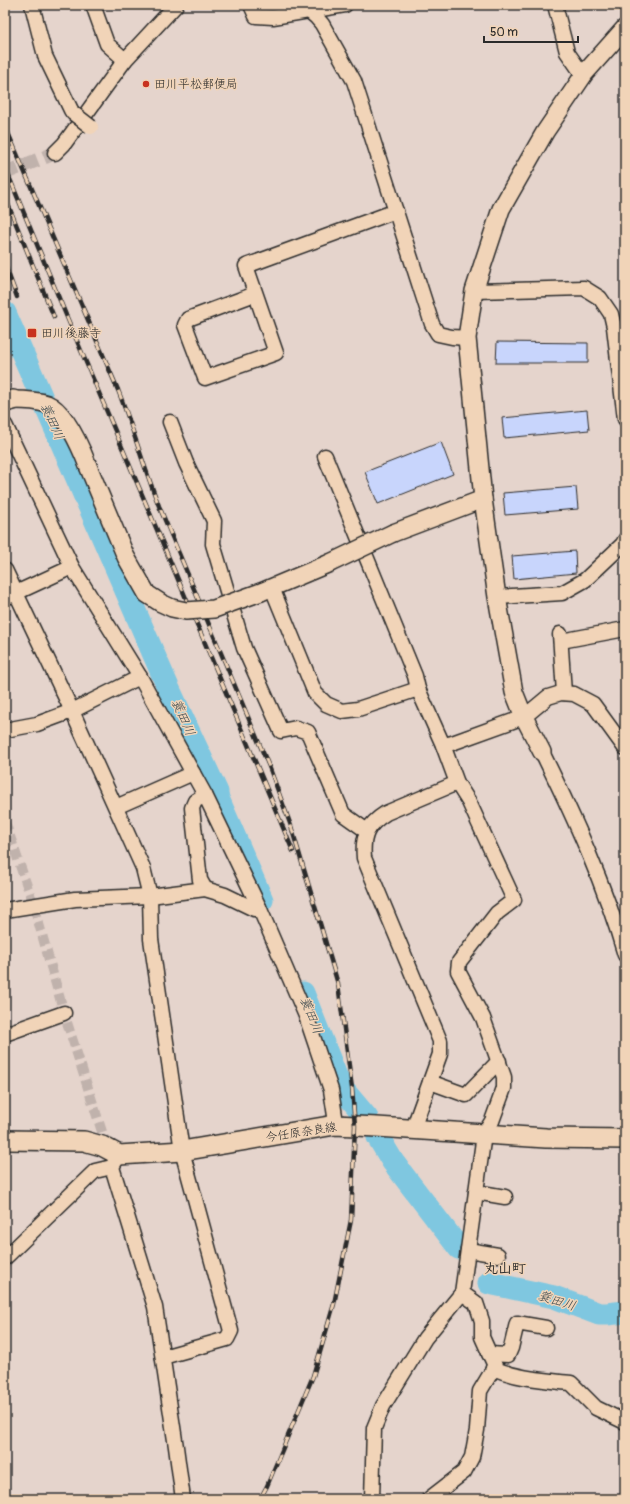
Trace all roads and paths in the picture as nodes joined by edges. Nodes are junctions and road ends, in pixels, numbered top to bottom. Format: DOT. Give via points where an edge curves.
graph roads {
  1 [pos="32,5"];
  2 [pos="93,5"];
  3 [pos="176,5"];
  4 [pos="251,5"];
  5 [pos="345,5"];
  6 [pos="555,5"];
  7 [pos="309,11"];
  8 [pos="625,28"];
  9 [pos="125,60"];
  10 [pos="583,75"];
  11 [pos="92,128"];
  12 [pos="55,153"];
  13 [pos="396,211"];
  14 [pos="474,291"];
  15 [pos="255,294"];
  16 [pos="467,338"];
  17 [pos="9,401"];
  18 [pos="625,419"];
  19 [pos="170,422"];
  20 [pos="5,425"];
  21 [pos="325,456"];
  22 [pos="483,499"];
  23 [pos="625,540"];
  24 [pos="72,567"];
  25 [pos="5,570"];
  26 [pos="267,590"];
  27 [pos="10,596"];
  28 [pos="497,597"];
  29 [pos="625,629"];
  30 [pos="140,677"];
  31 [pos="418,690"];
  32 [pos="564,694"];
  33 [pos="72,710"];
  34 [pos="524,717"];
  35 [pos="5,730"];
  36 [pos="443,744"];
  37 [pos="625,748"];
  38 [pos="542,752"];
  39 [pos="193,773"];
  40 [pos="457,784"];
  41 [pos="205,795"];
  42 [pos="116,807"];
  43 [pos="367,831"];
  44 [pos="205,889"];
  45 [pos="150,896"];
  46 [pos="259,908"];
  47 [pos="5,910"];
  48 [pos="625,955"];
  49 [pos="64,1013"];
  50 [pos="5,1034"];
  51 [pos="499,1061"];
  52 [pos="430,1082"];
  53 [pos="335,1125"];
  54 [pos="413,1129"];
  55 [pos="484,1134"];
  56 [pos="625,1139"];
  57 [pos="5,1140"];
  58 [pos="182,1151"];
  59 [pos="116,1161"];
  60 [pos="476,1192"];
  61 [pos="505,1197"];
  62 [pos="468,1250"];
  63 [pos="498,1255"];
  64 [pos="5,1258"];
  65 [pos="462,1293"];
  66 [pos="546,1328"];
  67 [pos="489,1354"];
  68 [pos="163,1357"];
  69 [pos="493,1368"];
  70 [pos="625,1422"];
  71 [pos="183,1499"];
  72 [pos="372,1499"];
  73 [pos="429,1499"];
  1 -- 11 [label="street, bridge" via="45,56 71,110"];
  2 -- 9 [label="street" via="106,44"];
  3 -- 9 [label="street"];
  4 -- 7 [label="street" via="256,16 273,17"];
  5 -- 7 [label="street"];
  6 -- 10 [label="street" via="567,52"];
  7 -- 13 [label="street" via="322,24 354,81"];
  8 -- 10 [label="street"];
  9 -- 12 [label="street"];
  10 -- 14 [label="street" via="545,132 501,209"];
  13 -- 15 [label="street" via="246,266"];
  13 -- 16 [label="street" via="432,324 438,334"];
  14 -- 16 [label="street"];
  14 -- 18 [label="street" via="584,288 600,298 611,314 614,327"];
  15 -- 15 [label="street" via="276,353 205,378 186,325 188,319"];
  16 -- 22 [label="street"];
  17 -- 26 [label="street, bridge" via="34,400 48,404 59,413 77,439 126,557 147,594 161,603 186,611 214,609"];
  19 -- 43 [label="street" via="186,463 214,521 213,544 244,648 281,730 296,728 308,732 343,814"];
  20 -- 24 [label="street"];
  21 -- 31 [label="street" via="415,676"];
  22 -- 26 [label="street, bridge" via="393,533"];
  22 -- 28 [label="street"];
  23 -- 28 [label="street" via="585,580 562,593"];
  24 -- 27 [label="street"];
  24 -- 30 [label="street"];
  25 -- 27 [label="street"];
  26 -- 31 [label="street" via="315,693 326,704 342,711 358,709"];
  27 -- 33 [label="street"];
  28 -- 34 [label="street" via="514,692"];
  29 -- 32 [label="street" via="561,638"];
  30 -- 33 [label="street"];
  30 -- 39 [label="street"];
  31 -- 36 [label="street"];
  32 -- 34 [label="street" via="548,697"];
  32 -- 37 [label="street" via="574,694 593,704"];
  33 -- 35 [label="street" via="37,724"];
  33 -- 42 [label="street"];
  34 -- 36 [label="street"];
  34 -- 38 [label="street"];
  36 -- 40 [label="street"];
  38 -- 48 [label="street" via="614,916"];
  39 -- 41 [label="street"];
  39 -- 42 [label="street"];
  40 -- 43 [label="street" via="386,813 376,819"];
  40 -- 51 [label="street" via="469,802 514,900 497,913 459,962 458,971 483,1018"];
  41 -- 44 [label="street" via="195,801 192,808 200,880"];
  41 -- 46 [label="street"];
  42 -- 45 [label="street" via="143,868"];
  43 -- 52 [label="street" via="363,844 364,858 440,1041 440,1054"];
  44 -- 45 [label="street"];
  44 -- 46 [label="street" via="225,895 254,909"];
  45 -- 47 [label="street" via="75,899"];
  45 -- 58 [label="street" via="151,939"];
  46 -- 53 [label="street" via="306,1016 331,1090"];
  49 -- 50 [label="street"];
  51 -- 52 [label="street" via="466,1095"];
  51 -- 55 [label="street" via="504,1077 504,1088 492,1121"];
  52 -- 54 [label="street"];
  53 -- 54 [label="main road, 今任原奈良線"];
  53 -- 58 [label="main road, 今任原奈良線"];
  54 -- 55 [label="main road, 今任原奈良線"];
  55 -- 56 [label="main road, 今任原奈良線"];
  55 -- 60 [label="street"];
  57 -- 59 [label="main road" via="84,1141 102,1146"];
  58 -- 59 [label="main road, 今任原奈良線"];
  58 -- 68 [label="street" via="231,1331 227,1339"];
  59 -- 64 [label="street" via="95,1171"];
  59 -- 68 [label="street" via="155,1307"];
  60 -- 61 [label="street"];
  60 -- 62 [label="street"];
  62 -- 63 [label="street"];
  62 -- 65 [label="street"];
  65 -- 67 [label="street" via="476,1303 482,1321 482,1337"];
  65 -- 72 [label="street" via="425,1338 380,1413 374,1428"];
  66 -- 67 [label="street" via="517,1322 508,1355"];
  67 -- 69 [label="street" via="495,1366"];
  68 -- 71 [label="street"];
  69 -- 70 [label="street" via="508,1375 571,1382 596,1408"];
  69 -- 73 [label="street" via="480,1391 472,1457 464,1472"];
}
